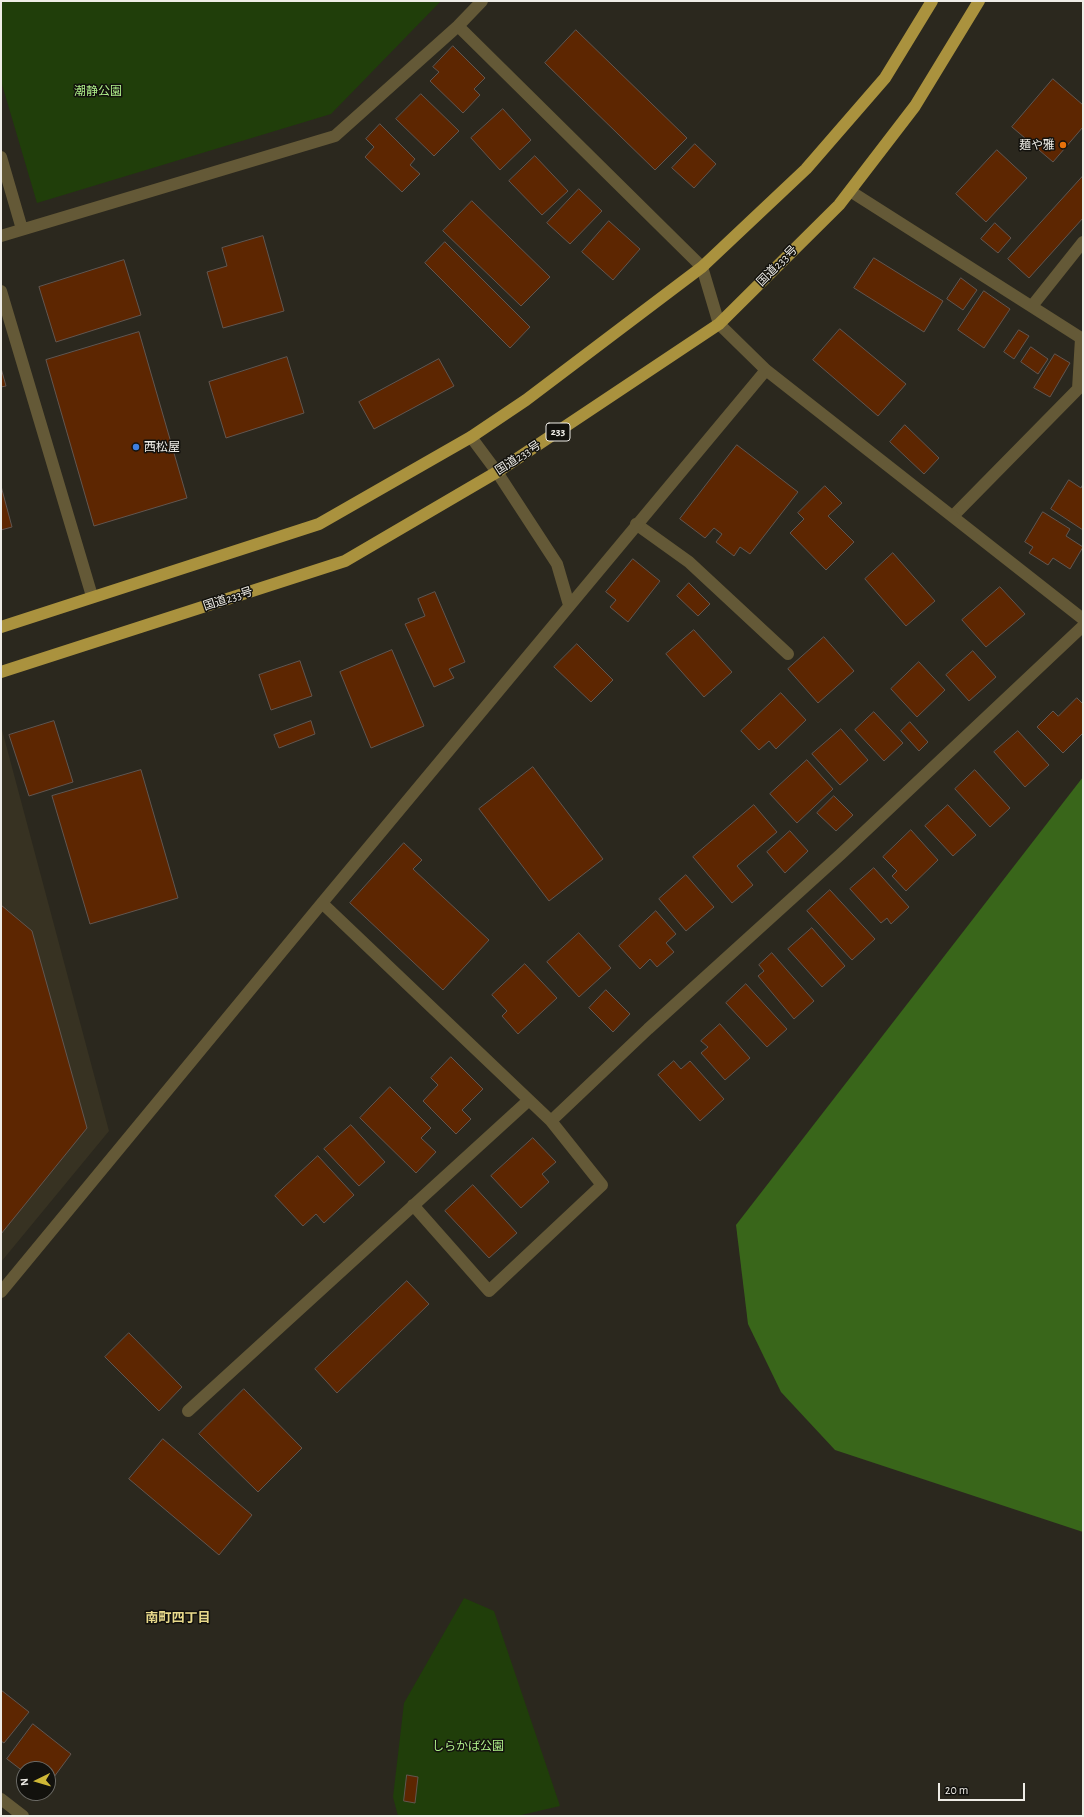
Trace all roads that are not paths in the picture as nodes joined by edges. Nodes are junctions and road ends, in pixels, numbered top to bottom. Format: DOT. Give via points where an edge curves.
graph roads {
  1 [pos="482,1"];
  2 [pos="932,1"];
  3 [pos="979,1"];
  4 [pos="458,26"];
  5 [pos="1,157"];
  6 [pos="850,191"];
  7 [pos="22,229"];
  8 [pos="1,236"];
  9 [pos="1083,242"];
  10 [pos="702,267"];
  11 [pos="1,291"];
  12 [pos="1032,306"];
  13 [pos="719,324"];
  14 [pos="766,370"];
  15 [pos="471,437"];
  16 [pos="497,472"];
  17 [pos="953,516"];
  18 [pos="636,524"];
  19 [pos="92,596"];
  20 [pos="569,605"];
  21 [pos="1083,619"];
  22 [pos="1083,626"];
  23 [pos="1,627"];
  24 [pos="788,654"];
  25 [pos="1,672"];
  26 [pos="322,903"];
  27 [pos="529,1100"];
  28 [pos="551,1121"];
  29 [pos="413,1205"];
  30 [pos="1,1292"];
  31 [pos="188,1411"];
  32 [pos="1,1799"];
  33 [pos="23,1816"];
  1 -- 4 [label="street"];
  2 -- 10 [label="highway" via="880,84 806,169"];
  3 -- 6 [label="highway, 国道233号 / 233" via="915,106"];
  4 -- 7 [label="street" via="335,136"];
  4 -- 10 [label="street"];
  5 -- 7 [label="street"];
  6 -- 12 [label="street"];
  6 -- 13 [label="highway, 国道233号 / 233"];
  7 -- 8 [label="street"];
  9 -- 12 [label="street"];
  10 -- 13 [label="street"];
  10 -- 15 [label="highway" via="526,400"];
  11 -- 19 [label="street"];
  12 -- 17 [label="street" via="1082,338 1078,389"];
  13 -- 14 [label="street"];
  13 -- 16 [label="highway, 国道233号 / 233"];
  14 -- 17 [label="street"];
  14 -- 18 [label="street"];
  15 -- 16 [label="street"];
  15 -- 19 [label="highway" via="319,524"];
  16 -- 20 [label="street" via="558,564"];
  16 -- 25 [label="highway, 国道233号 / 233" via="345,560"];
  17 -- 21 [label="street"];
  18 -- 20 [label="street"];
  18 -- 24 [label="street" via="688,562"];
  19 -- 23 [label="highway"];
  20 -- 26 [label="street"];
  22 -- 28 [label="street" via="841,854"];
  26 -- 27 [label="street"];
  26 -- 30 [label="street"];
  27 -- 28 [label="street"];
  27 -- 29 [label="street"];
  28 -- 29 [label="street" via="602,1185 489,1291"];
  29 -- 31 [label="street"];
  32 -- 33 [label="street"];
}
